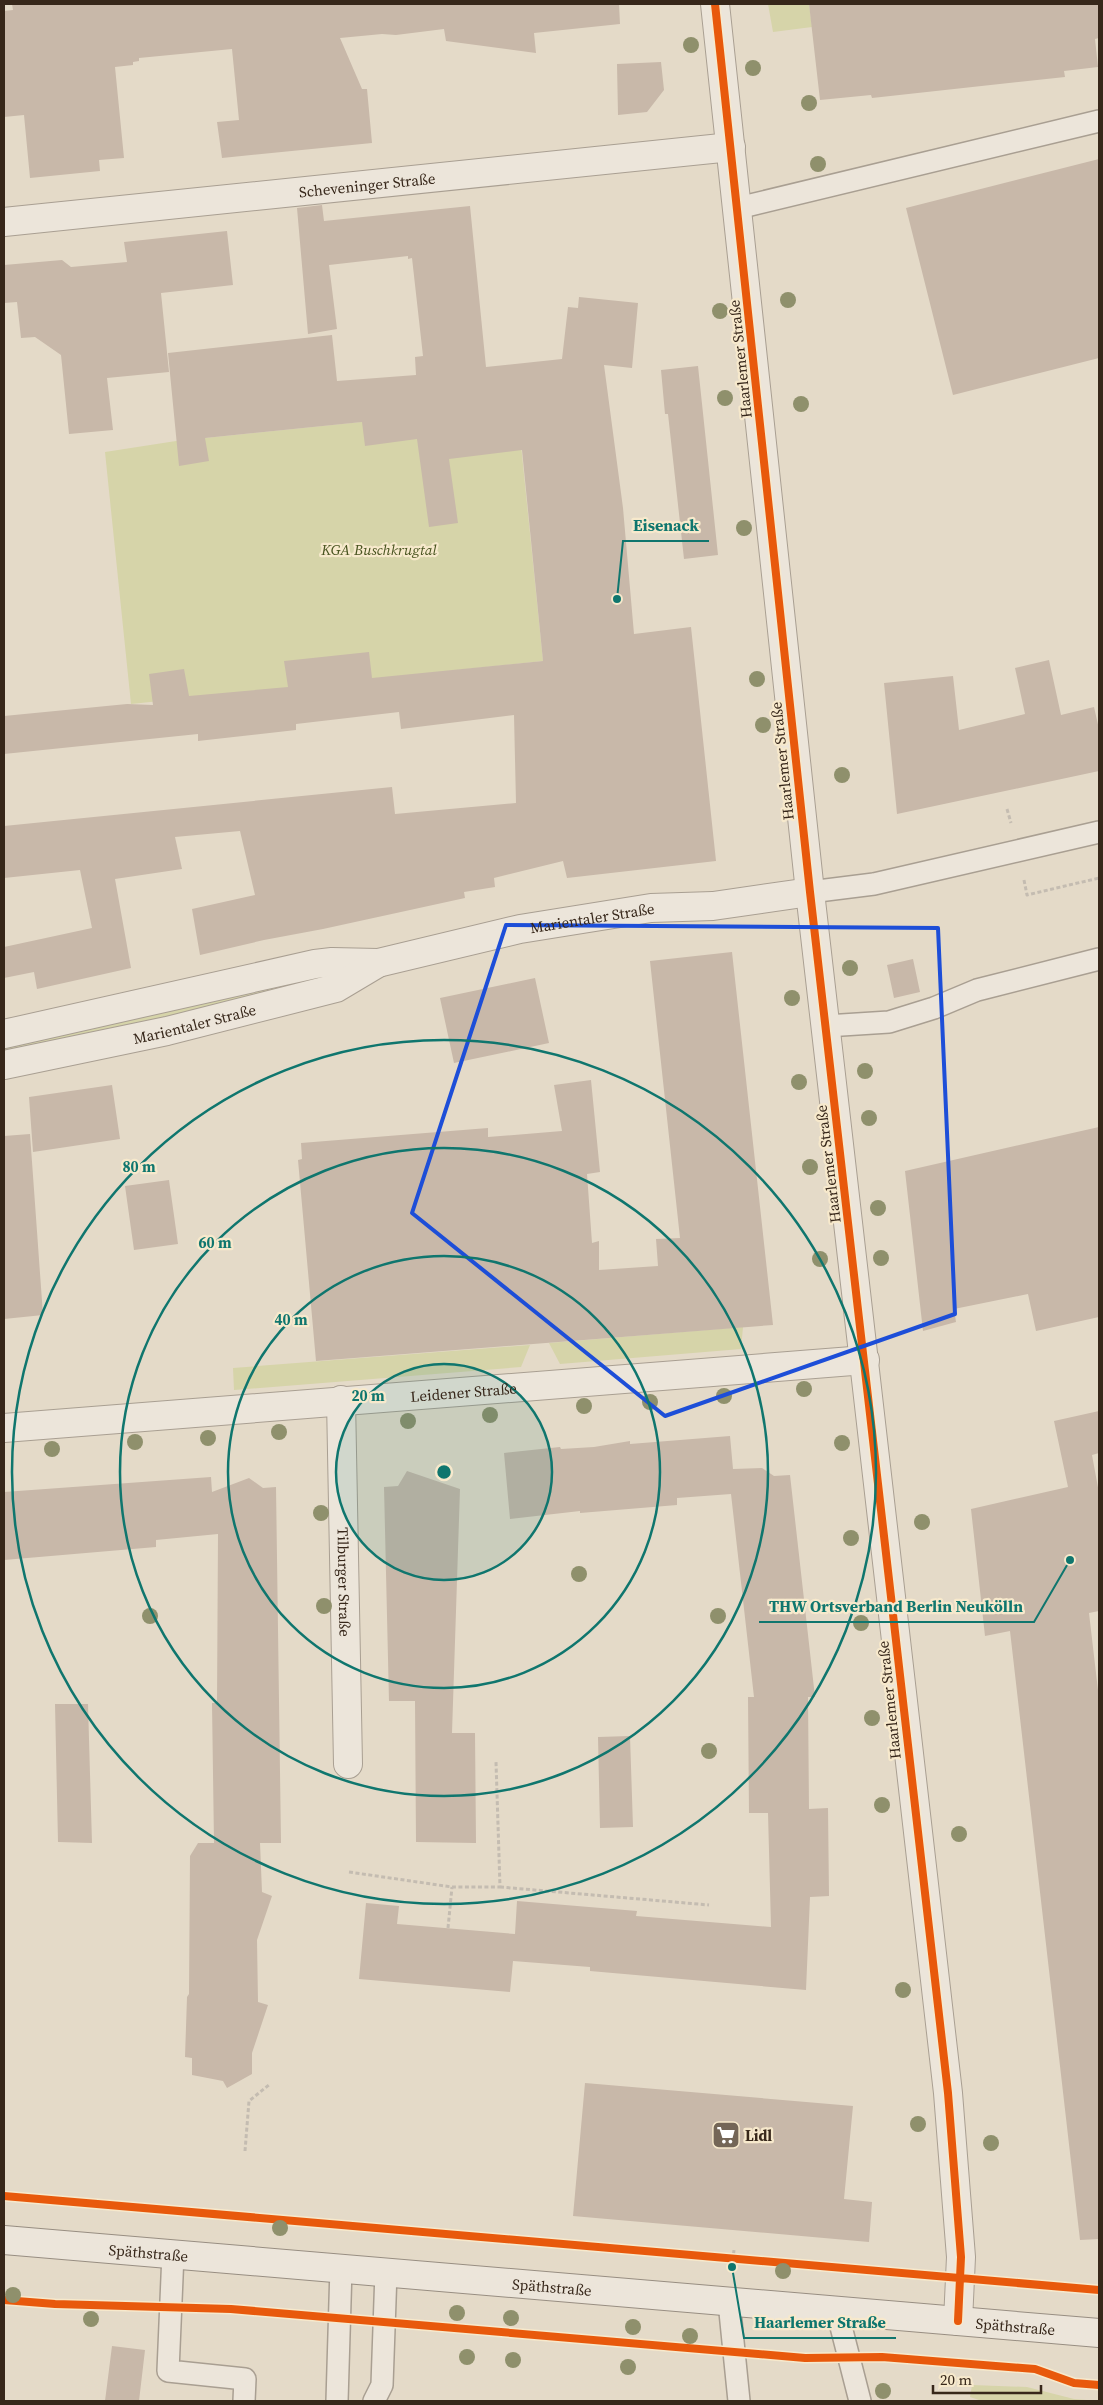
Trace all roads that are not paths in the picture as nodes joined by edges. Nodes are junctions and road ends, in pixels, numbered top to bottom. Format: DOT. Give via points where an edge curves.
graph roads {
  1 [pos="715,4"];
  2 [pos="1099,121"];
  3 [pos="732,147"];
  4 [pos="738,208"];
  5 [pos="4,222"];
  6 [pos="1099,832"];
  7 [pos="810,892"];
  8 [pos="1099,959"];
  9 [pos="378,963"];
  10 [pos="826,1026"];
  11 [pos="4,1034"];
  12 [pos="4,1065"];
  13 [pos="865,1360"];
  14 [pos="341,1400"];
  15 [pos="4,1428"];
  16 [pos="348,1764"];
  17 [pos="4,2240"];
  18 [pos="173,2254"];
  19 [pos="341,2268"];
  20 [pos="386,2272"];
  21 [pos="728,2302"];
  22 [pos="837,2312"];
  23 [pos="958,2321"];
  24 [pos="1099,2333"];
  25 [pos="244,2401"];
  26 [pos="337,2401"];
  27 [pos="374,2401"];
  28 [pos="739,2401"];
  29 [pos="860,2401"];
  1 -- 3 [label="street, Haarlemer Straße"];
  2 -- 4 [label="lane"];
  3 -- 4 [label="street, Haarlemer Straße"];
  3 -- 5 [label="street, Scheveninger Straße"];
  4 -- 7 [label="street, Haarlemer Straße"];
  6 -- 7 [label="lane" via="874,884"];
  7 -- 9 [label="street, Marientaler Straße" via="713,906 651,908 520,929"];
  7 -- 10 [label="street, Haarlemer Straße"];
  8 -- 10 [label="lane" via="977,990 889,1022"];
  9 -- 11 [label="street, Marientaler Straße" via="315,964"];
  9 -- 12 [label="street, Marientaler Straße" via="336,988 167,1031"];
  10 -- 13 [label="street, Haarlemer Straße"];
  13 -- 14 [label="street, Leidener Straße"];
  13 -- 23 [label="street, Haarlemer Straße" via="948,2094 960,2257"];
  14 -- 15 [label="street, Leidener Straße"];
  14 -- 16 [label="street, Tilburger Straße"];
  17 -- 18 [label="street, Späthstraße"];
  18 -- 19 [label="street, Späthstraße"];
  18 -- 25 [label="lane" via="168,2371 246,2379"];
  19 -- 20 [label="street, Späthstraße"];
  19 -- 26 [label="lane"];
  20 -- 21 [label="street, Späthstraße"];
  20 -- 27 [label="lane" via="382,2386"];
  21 -- 22 [label="street, Späthstraße"];
  21 -- 28 [label="lane"];
  22 -- 23 [label="street, Späthstraße"];
  22 -- 29 [label="lane"];
  23 -- 24 [label="street, Späthstraße"];
}
